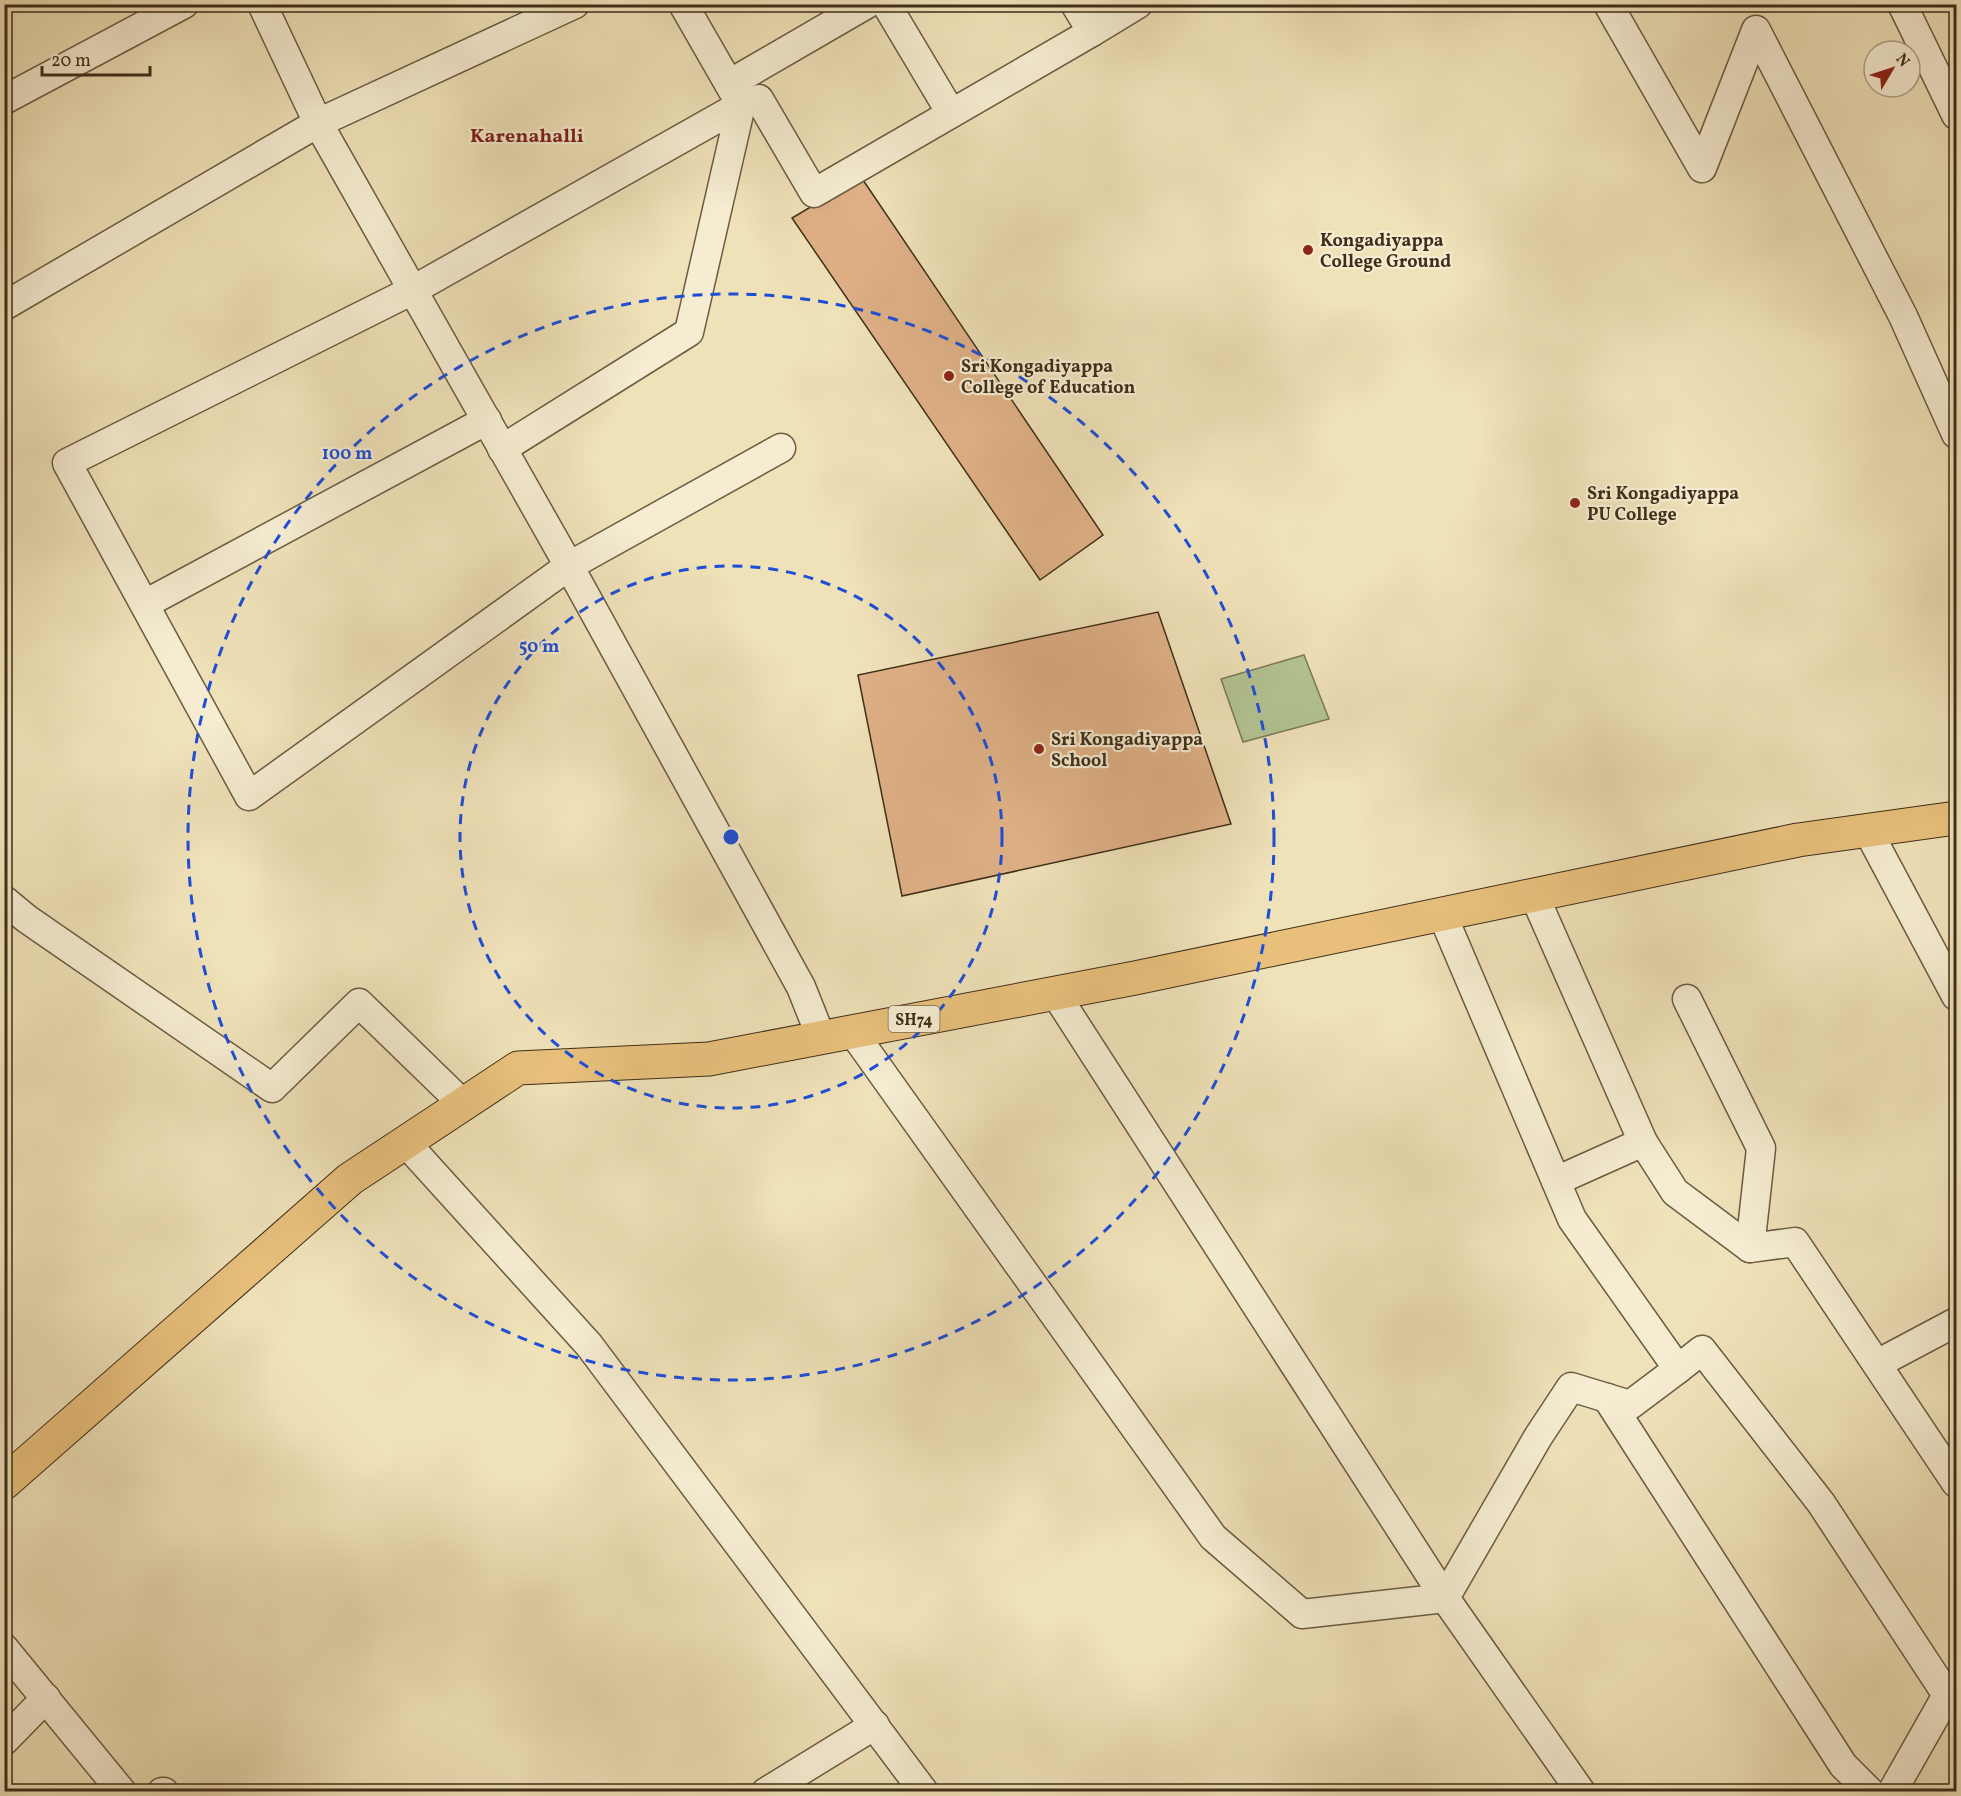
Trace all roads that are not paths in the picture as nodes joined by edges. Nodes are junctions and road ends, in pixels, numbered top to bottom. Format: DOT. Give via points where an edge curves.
graph roads {
  1 [pos="184,4"];
  2 [pos="262,4"];
  3 [pos="574,4"];
  4 [pos="683,4"];
  5 [pos="867,4"];
  6 [pos="886,4"];
  7 [pos="1075,4"];
  8 [pos="1138,4"];
  9 [pos="1608,4"];
  10 [pos="1902,4"];
  11 [pos="1092,32"];
  12 [pos="1950,86"];
  13 [pos="735,94"];
  14 [pos="4,100"];
  15 [pos="951,113"];
  16 [pos="1956,114"];
  17 [pos="318,123"];
  18 [pos="413,290"];
  19 [pos="4,306"];
  20 [pos="487,420"];
  21 [pos="1956,434"];
  22 [pos="781,448"];
  23 [pos="502,449"];
  24 [pos="569,566"];
  25 [pos="145,604"];
  26 [pos="1956,818"];
  27 [pos="1868,831"];
  28 [pos="1534,895"];
  29 [pos="4,900"];
  30 [pos="1442,914"];
  31 [pos="1055,993"];
  32 [pos="1956,996"];
  33 [pos="1687,999"];
  34 [pos="836,1034"];
  35 [pos="463,1104"];
  36 [pos="405,1142"];
  37 [pos="1642,1142"];
  38 [pos="1556,1181"];
  39 [pos="1750,1248"];
  40 [pos="1956,1322"];
  41 [pos="1877,1364"];
  42 [pos="1678,1369"];
  43 [pos="1607,1398"];
  44 [pos="4,1483"];
  45 [pos="1956,1483"];
  46 [pos="1445,1598"];
  47 [pos="4,1648"];
  48 [pos="46,1698"];
  49 [pos="875,1725"];
  50 [pos="4,1741"];
  51 [pos="122,1791"];
  52 [pos="766,1791"];
  53 [pos="924,1791"];
  54 [pos="1581,1791"];
  55 [pos="1870,1791"];
  56 [pos="1892,1791"];
  1 -- 14 [label="street"];
  2 -- 17 [label="street"];
  3 -- 17 [label="street"];
  4 -- 13 [label="street"];
  5 -- 13 [label="street"];
  6 -- 15 [label="street"];
  7 -- 11 [label="street"];
  8 -- 11 [label="street"];
  9 -- 21 [label="street" via="1701,168 1756,30 1903,316"];
  10 -- 12 [label="street"];
  11 -- 15 [label="street"];
  12 -- 16 [label="street"];
  13 -- 15 [label="street" via="759,99 814,193"];
  13 -- 18 [label="street"];
  13 -- 23 [label="street" via="689,333"];
  17 -- 18 [label="street"];
  17 -- 19 [label="street"];
  18 -- 20 [label="street"];
  18 -- 25 [label="street" via="67,463"];
  20 -- 23 [label="street"];
  20 -- 25 [label="street"];
  22 -- 24 [label="street"];
  23 -- 24 [label="street"];
  24 -- 25 [label="street" via="249,796"];
  24 -- 34 [label="street" via="801,987"];
  26 -- 27 [label="main road, SH74"];
  27 -- 28 [label="main road, SH74" via="1798,840"];
  27 -- 32 [label="street"];
  28 -- 30 [label="main road, SH74"];
  28 -- 37 [label="street"];
  29 -- 35 [label="street" via="272,1088 359,1003"];
  30 -- 31 [label="main road, SH74"];
  30 -- 38 [label="street"];
  31 -- 34 [label="main road, SH74"];
  31 -- 46 [label="street"];
  33 -- 39 [label="street" via="1761,1148"];
  34 -- 35 [label="main road, SH74" via="709,1059 518,1068"];
  34 -- 46 [label="street" via="1213,1537 1302,1614"];
  35 -- 36 [label="main road, SH74"];
  36 -- 44 [label="main road, SH74" via="350,1179"];
  36 -- 49 [label="street" via="589,1345"];
  37 -- 38 [label="street"];
  37 -- 39 [label="street" via="1675,1192"];
  38 -- 42 [label="street" via="1572,1219"];
  39 -- 41 [label="street" via="1795,1242"];
  40 -- 41 [label="street"];
  41 -- 45 [label="street"];
  42 -- 43 [label="street" via="1630,1405"];
  42 -- 56 [label="street" via="1702,1350 1821,1503 1947,1695"];
  43 -- 46 [label="street" via="1571,1387"];
  43 -- 55 [label="street" via="1843,1765"];
  46 -- 54 [label="street"];
  47 -- 48 [label="street"];
  48 -- 50 [label="street"];
  48 -- 51 [label="street"];
  49 -- 52 [label="street"];
  49 -- 53 [label="street"];
}
